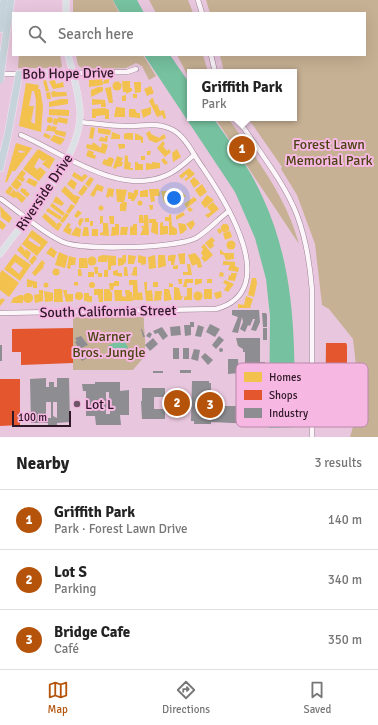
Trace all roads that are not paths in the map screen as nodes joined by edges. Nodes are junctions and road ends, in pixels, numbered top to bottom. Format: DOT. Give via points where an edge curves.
graph roads {
  1 [pos="4,0"];
  2 [pos="11,0"];
  3 [pos="66,0"];
  4 [pos="198,0"];
  5 [pos="66,12"];
  6 [pos="202,12"];
  7 [pos="0,30"];
  8 [pos="68,56"];
  9 [pos="211,56"];
  10 [pos="214,69"];
  11 [pos="136,70"];
  12 [pos="73,73"];
  13 [pos="0,74"];
  14 [pos="19,74"];
  15 [pos="0,81"];
  16 [pos="239,121"];
  17 [pos="79,122"];
  18 [pos="21,134"];
  19 [pos="194,156"];
  20 [pos="69,158"];
  21 [pos="0,168"];
  22 [pos="1,199"];
  23 [pos="229,211"];
  24 [pos="27,218"];
  25 [pos="0,254"];
  26 [pos="0,313"];
  27 [pos="312,363"];
  1 -- 7 [label="highway"];
  2 -- 15 [label="highway, bridge"];
  3 -- 5 [label="main road"];
  4 -- 6 [label="street"];
  8 -- 12 [label="main road, Riverside Drive"];
  9 -- 10 [label="street"];
  11 -- 12 [label="street, Bob Hope Drive"];
  12 -- 14 [label="main road, Bob Hope Drive"];
  12 -- 17 [label="main road, Riverside Drive" via="79,103"];
  13 -- 14 [label="street, Bob Hope Drive"];
  14 -- 21 [label="highway"];
  16 -- 27 [label="street" via="288,196 306,243 312,290"];
  17 -- 19 [label="street" via="125,126 161,125 174,130"];
  17 -- 20 [label="main road, Riverside Drive" via="76,141"];
  18 -- 20 [label="street"];
  19 -- 20 [label="street" via="168,175 140,180 113,178"];
  19 -- 23 [label="street"];
  20 -- 24 [label="main road, Riverside Drive"];
  22 -- 24 [label="street"];
  23 -- 24 [label="street" via="197,237 185,242 107,247 65,243"];
  23 -- 26 [label="street, South California Street" via="244,246 246,277 245,286 227,306 216,309"];
  24 -- 25 [label="main road, Riverside Drive"];
}
